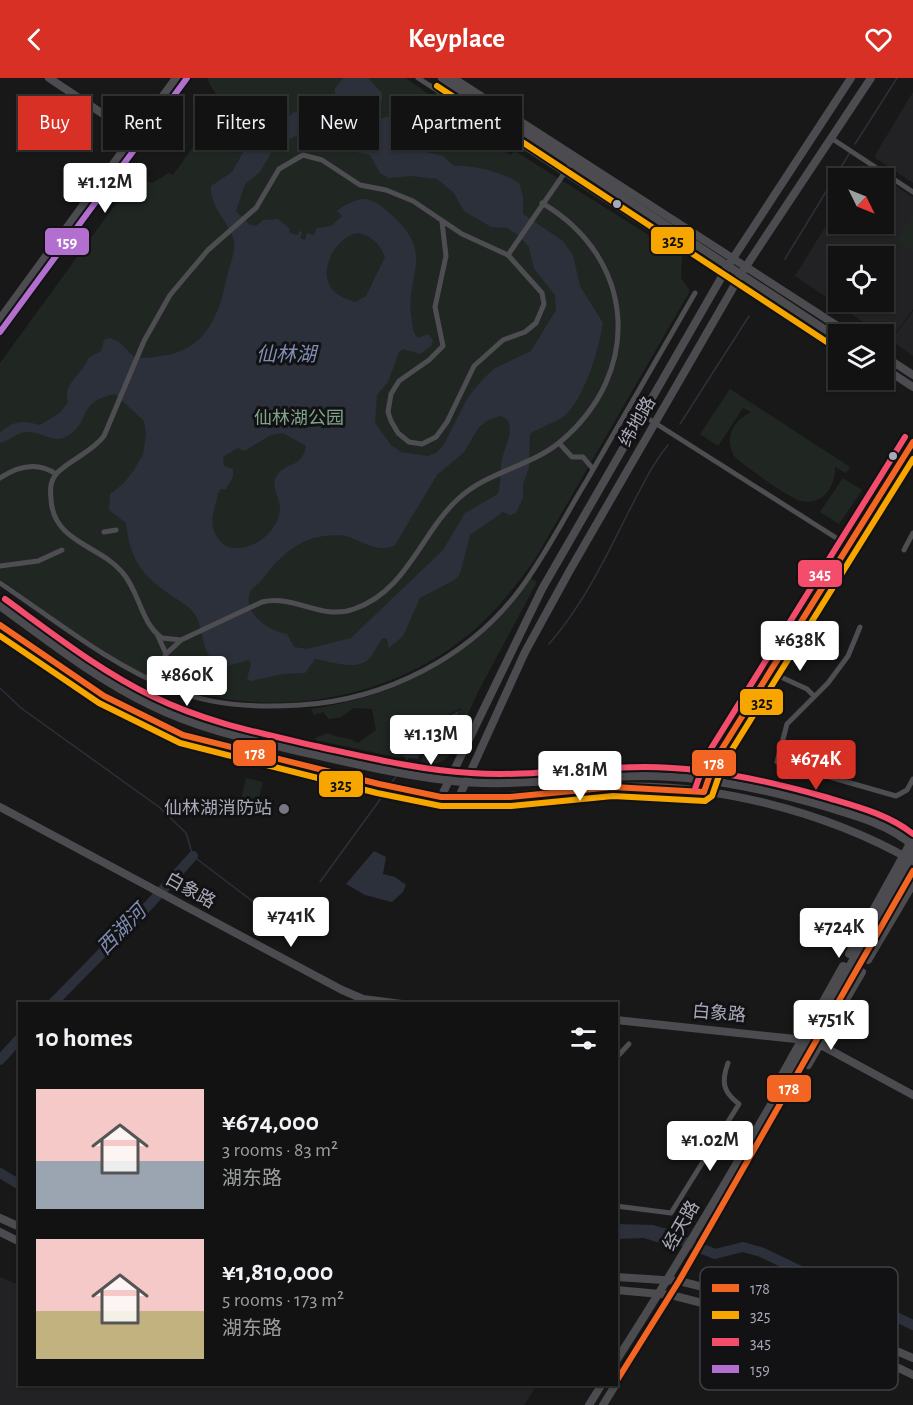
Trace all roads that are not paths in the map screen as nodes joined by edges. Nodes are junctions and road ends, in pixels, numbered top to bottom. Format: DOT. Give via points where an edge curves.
graph roads {
  1 [pos="48,78"];
  2 [pos="176,78"];
  3 [pos="187,78"];
  4 [pos="418,78"];
  5 [pos="442,78"];
  6 [pos="453,78"];
  7 [pos="851,78"];
  8 [pos="871,78"];
  9 [pos="164,96"];
  10 [pos="172,96"];
  11 [pos="103,114"];
  12 [pos="831,138"];
  13 [pos="127,150"];
  14 [pos="129,150"];
  15 [pos="572,162"];
  16 [pos="564,173"];
  17 [pos="913,192"];
  18 [pos="542,203"];
  19 [pos="442,222"];
  20 [pos="687,253"];
  21 [pos="508,255"];
  22 [pos="730,262"];
  23 [pos="746,267"];
  24 [pos="741,274"];
  25 [pos="695,293"];
  26 [pos="0,319"];
  27 [pos="834,324"];
  28 [pos="828,331"];
  29 [pos="0,332"];
  30 [pos="894,363"];
  31 [pos="894,375"];
  32 [pos="913,375"];
  33 [pos="913,387"];
  34 [pos="644,416"];
  35 [pos="655,423"];
  36 [pos="559,443"];
  37 [pos="912,448"];
  38 [pos="593,469"];
  39 [pos="56,474"];
  40 [pos="0,478"];
  41 [pos="116,530"];
  42 [pos="104,532"];
  43 [pos="913,533"];
  44 [pos="849,546"];
  45 [pos="62,550"];
  46 [pos="904,550"];
  47 [pos="0,566"];
  48 [pos="0,583"];
  49 [pos="0,606"];
  50 [pos="0,625"];
  51 [pos="860,627"];
  52 [pos="156,634"];
  53 [pos="181,640"];
  54 [pos="166,654"];
  55 [pos="770,672"];
  56 [pos="154,682"];
  57 [pos="814,696"];
  58 [pos="133,697"];
  59 [pos="126,708"];
  60 [pos="706,779"];
  61 [pos="913,779"];
  62 [pos="448,781"];
  63 [pos="466,782"];
  64 [pos="704,792"];
  65 [pos="441,796"];
  66 [pos="459,797"];
  67 [pos="0,807"];
  68 [pos="912,842"];
  69 [pos="913,853"];
  70 [pos="904,856"];
  71 [pos="913,861"];
  72 [pos="913,871"];
  73 [pos="913,884"];
  74 [pos="858,957"];
  75 [pos="852,969"];
  76 [pos="386,1002"];
  77 [pos="618,1020"];
  78 [pos="802,1039"];
  79 [pos="629,1044"];
  80 [pos="820,1044"];
  81 [pos="618,1056"];
  82 [pos="728,1063"];
  83 [pos="790,1078"];
  84 [pos="913,1095"];
  85 [pos="744,1151"];
  86 [pos="752,1153"];
  87 [pos="618,1206"];
  88 [pos="0,1218"];
  89 [pos="18,1226"];
  90 [pos="0,1232"];
  91 [pos="18,1241"];
  92 [pos="618,1277"];
  93 [pos="668,1281"];
  94 [pos="679,1281"];
  95 [pos="700,1286"];
  96 [pos="618,1290"];
  97 [pos="658,1295"];
  98 [pos="671,1295"];
  99 [pos="700,1301"];
  100 [pos="898,1351"];
  101 [pos="618,1358"];
  102 [pos="913,1358"];
  103 [pos="898,1368"];
  104 [pos="913,1375"];
  105 [pos="618,1381"];
  106 [pos="601,1386"];
  107 [pos="615,1386"];
  108 [pos="589,1405"];
  109 [pos="603,1405"];
  1 -- 11 [label="main road"];
  2 -- 9 [label="main road"];
  3 -- 10 [label="main road"];
  4 -- 16 [label="street"];
  5 -- 15 [label="main road"];
  6 -- 22 [label="main road"];
  7 -- 22 [label="main road, 纬地路"];
  8 -- 12 [label="main road, 纬地路"];
  12 -- 17 [label="street"];
  12 -- 23 [label="main road, 纬地路"];
  13 -- 26 [label="main road"];
  14 -- 29 [label="main road" via="68,243"];
  15 -- 16 [label="street"];
  15 -- 22 [label="main road"];
  16 -- 18 [label="street"];
  16 -- 20 [label="street"];
  18 -- 21 [label="street"];
  18 -- 36 [label="street" via="568,220 592,246 612,284 619,318 616,348 603,391"];
  19 -- 21 [label="street"];
  19 -- 21 [label="street" via="446,256 435,307 442,346 399,381 389,403 391,421 398,434 409,442 422,444 436,438 474,366 503,340 525,332 540,316 542,294"];
  19 -- 39 [label="street" via="413,201 360,185 322,160 303,155 279,169 262,201 183,277 157,315 98,444"];
  22 -- 23 [label="main road"];
  22 -- 24 [label="main road"];
  22 -- 34 [label="main road, 纬地路"];
  23 -- 24 [label="main road, 纬地路"];
  23 -- 27 [label="main road"];
  24 -- 28 [label="main road"];
  24 -- 35 [label="main road, 纬地路"];
  25 -- 38 [label="street"];
  30 -- 32 [label="main road"];
  31 -- 33 [label="main road"];
  34 -- 35 [label="street"];
  34 -- 62 [label="main road, 纬地路" via="542,589"];
  35 -- 44 [label="street"];
  35 -- 63 [label="main road, 纬地路" via="540,622"];
  36 -- 38 [label="street" via="572,457 583,457"];
  36 -- 53 [label="street" via="498,472 458,498 399,578 354,610 327,612 278,598"];
  37 -- 44 [label="main road"];
  38 -- 56 [label="street" via="535,567 502,610 459,650 402,681 330,704 258,707 209,699"];
  39 -- 40 [label="street" via="40,466 25,466"];
  39 -- 52 [label="street" via="51,480 50,495 56,519 75,540 121,570"];
  41 -- 42 [label="street"];
  43 -- 46 [label="street"];
  44 -- 55 [label="main road"];
  45 -- 47 [label="street" via="38,561"];
  48 -- 56 [label="street"];
  49 -- 58 [label="main road"];
  50 -- 59 [label="main road"];
  51 -- 57 [label="street" via="848,656"];
  52 -- 53 [label="street" via="168,640"];
  52 -- 54 [label="street"];
  53 -- 54 [label="street"];
  54 -- 56 [label="street"];
  55 -- 57 [label="street" via="807,688"];
  55 -- 60 [label="main road"];
  57 -- 61 [label="street" via="787,724 777,762 896,796 907,790"];
  58 -- 59 [label="main road"];
  58 -- 62 [label="main road" via="188,722 237,736"];
  59 -- 65 [label="main road" via="183,735"];
  60 -- 63 [label="main road" via="644,776"];
  60 -- 64 [label="main road"];
  60 -- 68 [label="main road" via="854,815"];
  62 -- 63 [label="main road"];
  62 -- 65 [label="main road, 纬地路"];
  63 -- 66 [label="main road, 纬地路"];
  64 -- 66 [label="main road" via="613,787 510,797"];
  64 -- 70 [label="main road" via="823,822"];
  65 -- 66 [label="main road"];
  67 -- 76 [label="main road, 白象路" via="342,990 363,999"];
  68 -- 70 [label="main road"];
  69 -- 83 [label="main road, 经天路"];
  70 -- 71 [label="main road"];
  70 -- 74 [label="main road" via="849,954"];
  72 -- 83 [label="main road, 经天路"];
  73 -- 74 [label="main road" via="868,960"];
  74 -- 75 [label="main road"];
  75 -- 78 [label="main road" via="843,966"];
  75 -- 80 [label="main road" via="862,972"];
  77 -- 78 [label="main road, 白象路"];
  78 -- 80 [label="main road, 白象路"];
  78 -- 85 [label="main road"];
  79 -- 81 [label="street"];
  80 -- 84 [label="main road, 白象路"];
  80 -- 86 [label="main road"];
  82 -- 87 [label="street" via="723,1086 739,1104 671,1212"];
  83 -- 85 [label="main road, 经天路"];
  83 -- 86 [label="main road, 经天路"];
  85 -- 93 [label="main road, 经天路"];
  86 -- 94 [label="main road, 经天路"];
  88 -- 89 [label="main road"];
  90 -- 91 [label="main road"];
  92 -- 93 [label="main road"];
  93 -- 94 [label="main road"];
  93 -- 97 [label="main road, 经天路"];
  94 -- 95 [label="main road"];
  94 -- 98 [label="main road, 经天路"];
  96 -- 97 [label="main road"];
  97 -- 98 [label="main road"];
  97 -- 101 [label="main road, 经天路"];
  98 -- 99 [label="main road"];
  98 -- 105 [label="main road, 经天路"];
  100 -- 102 [label="main road"];
  103 -- 104 [label="main road"];
  106 -- 108 [label="main road"];
  107 -- 109 [label="main road, 经天路"];
}
